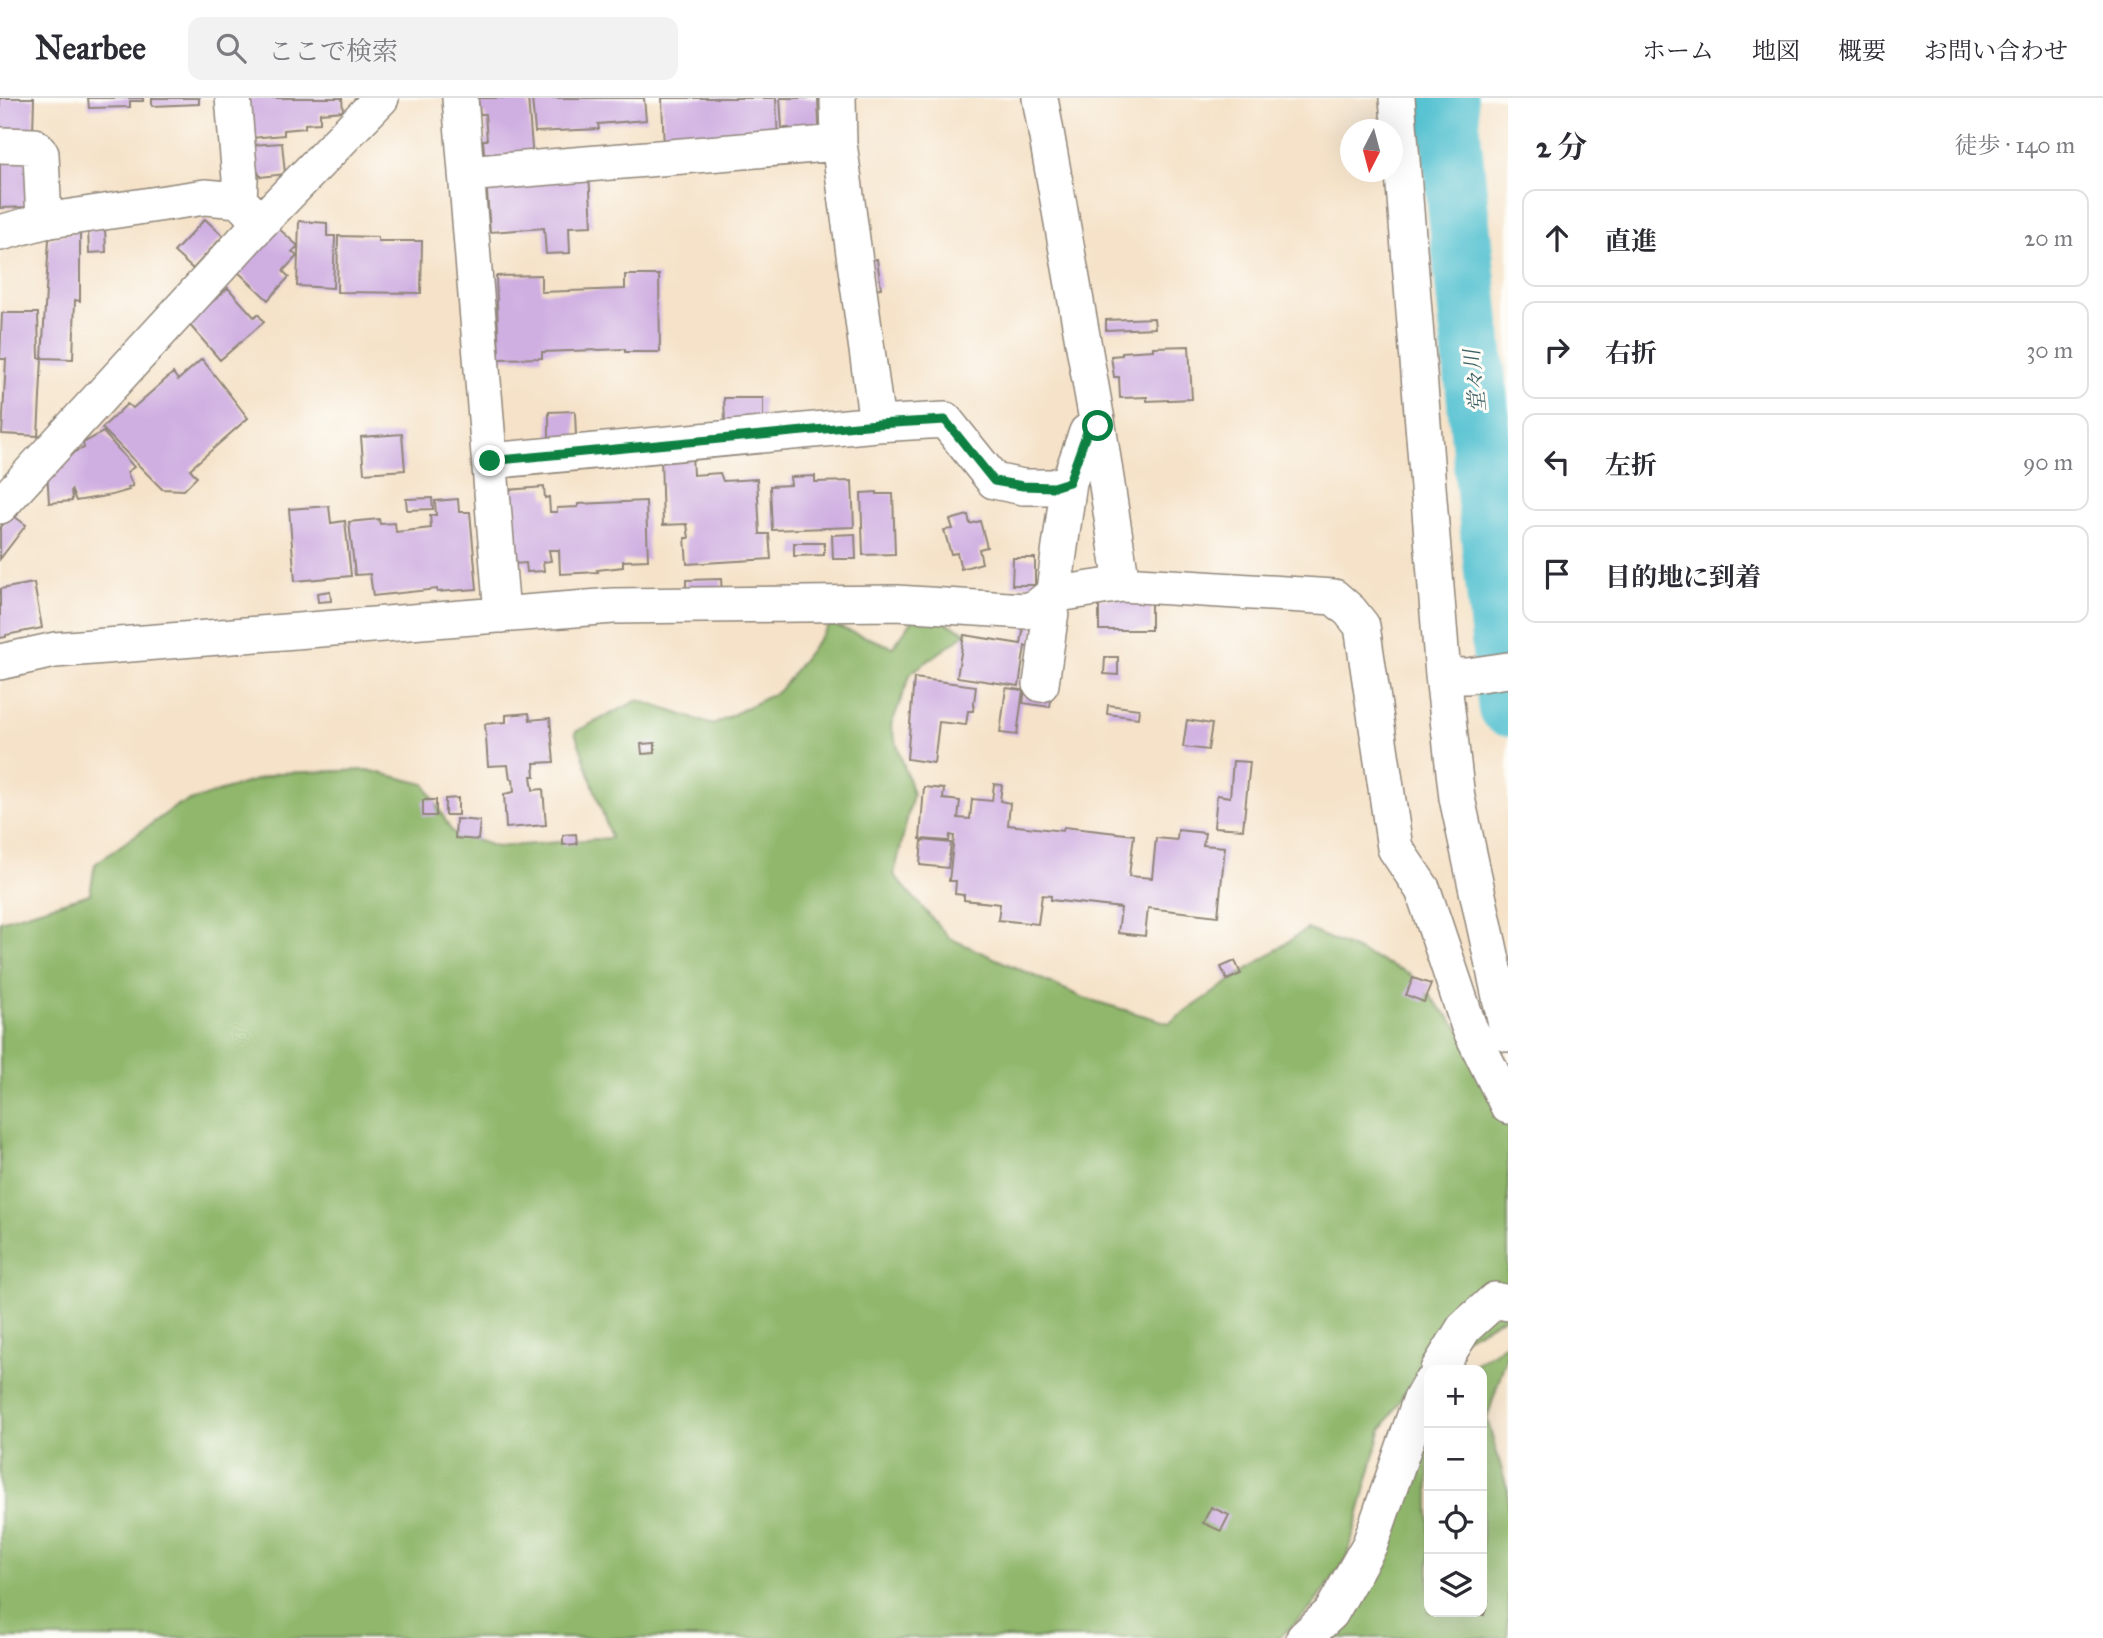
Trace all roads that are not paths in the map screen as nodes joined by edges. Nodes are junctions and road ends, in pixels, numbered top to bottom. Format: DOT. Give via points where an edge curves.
graph roads {
  1 [pos="233,98"];
  2 [pos="381,98"];
  3 [pos="460,98"];
  4 [pos="838,98"];
  5 [pos="1040,98"];
  6 [pos="1397,98"];
  7 [pos="839,142"];
  8 [pos="0,145"];
  9 [pos="466,174"];
  10 [pos="250,211"];
  11 [pos="44,221"];
  12 [pos="0,233"];
  13 [pos="877,424"];
  14 [pos="1098,426"];
  15 [pos="490,461"];
  16 [pos="1069,482"];
  17 [pos="0,506"];
  18 [pos="1122,584"];
  19 [pos="1052,595"];
  20 [pos="502,615"];
  21 [pos="0,662"];
  22 [pos="1508,670"];
  23 [pos="1455,676"];
  24 [pos="1041,684"];
  25 [pos="1508,1034"];
  26 [pos="1508,1106"];
  27 [pos="1508,1303"];
  28 [pos="1441,1365"];
  29 [pos="1424,1394"];
  30 [pos="1304,1638"];
  1 -- 10 [label="street" via="240,179"];
  2 -- 10 [label="street"];
  3 -- 9 [label="street"];
  4 -- 7 [label="street"];
  5 -- 14 [label="street"];
  6 -- 23 [label="street"];
  7 -- 9 [label="street"];
  7 -- 13 [label="street"];
  8 -- 11 [label="street" via="34,146 41,154"];
  9 -- 15 [label="street"];
  10 -- 11 [label="street" via="205,197"];
  10 -- 17 [label="street"];
  11 -- 12 [label="street"];
  13 -- 15 [label="street"];
  13 -- 16 [label="street" via="945,420 994,481 1053,487"];
  14 -- 16 [label="street" via="1087,432"];
  14 -- 18 [label="street"];
  15 -- 20 [label="street"];
  16 -- 19 [label="street"];
  18 -- 19 [label="street"];
  18 -- 26 [label="street" via="1334,597 1362,626 1395,848 1423,890 1469,1027"];
  19 -- 20 [label="street" via="1026,611 896,603 613,606"];
  19 -- 24 [label="street"];
  20 -- 21 [label="street" via="55,650"];
  22 -- 23 [label="street"];
  23 -- 25 [label="street" via="1457,798"];
  27 -- 28 [label="street" via="1495,1300 1464,1328"];
  29 -- 30 [label="street" via="1370,1544 1331,1613"];
}
